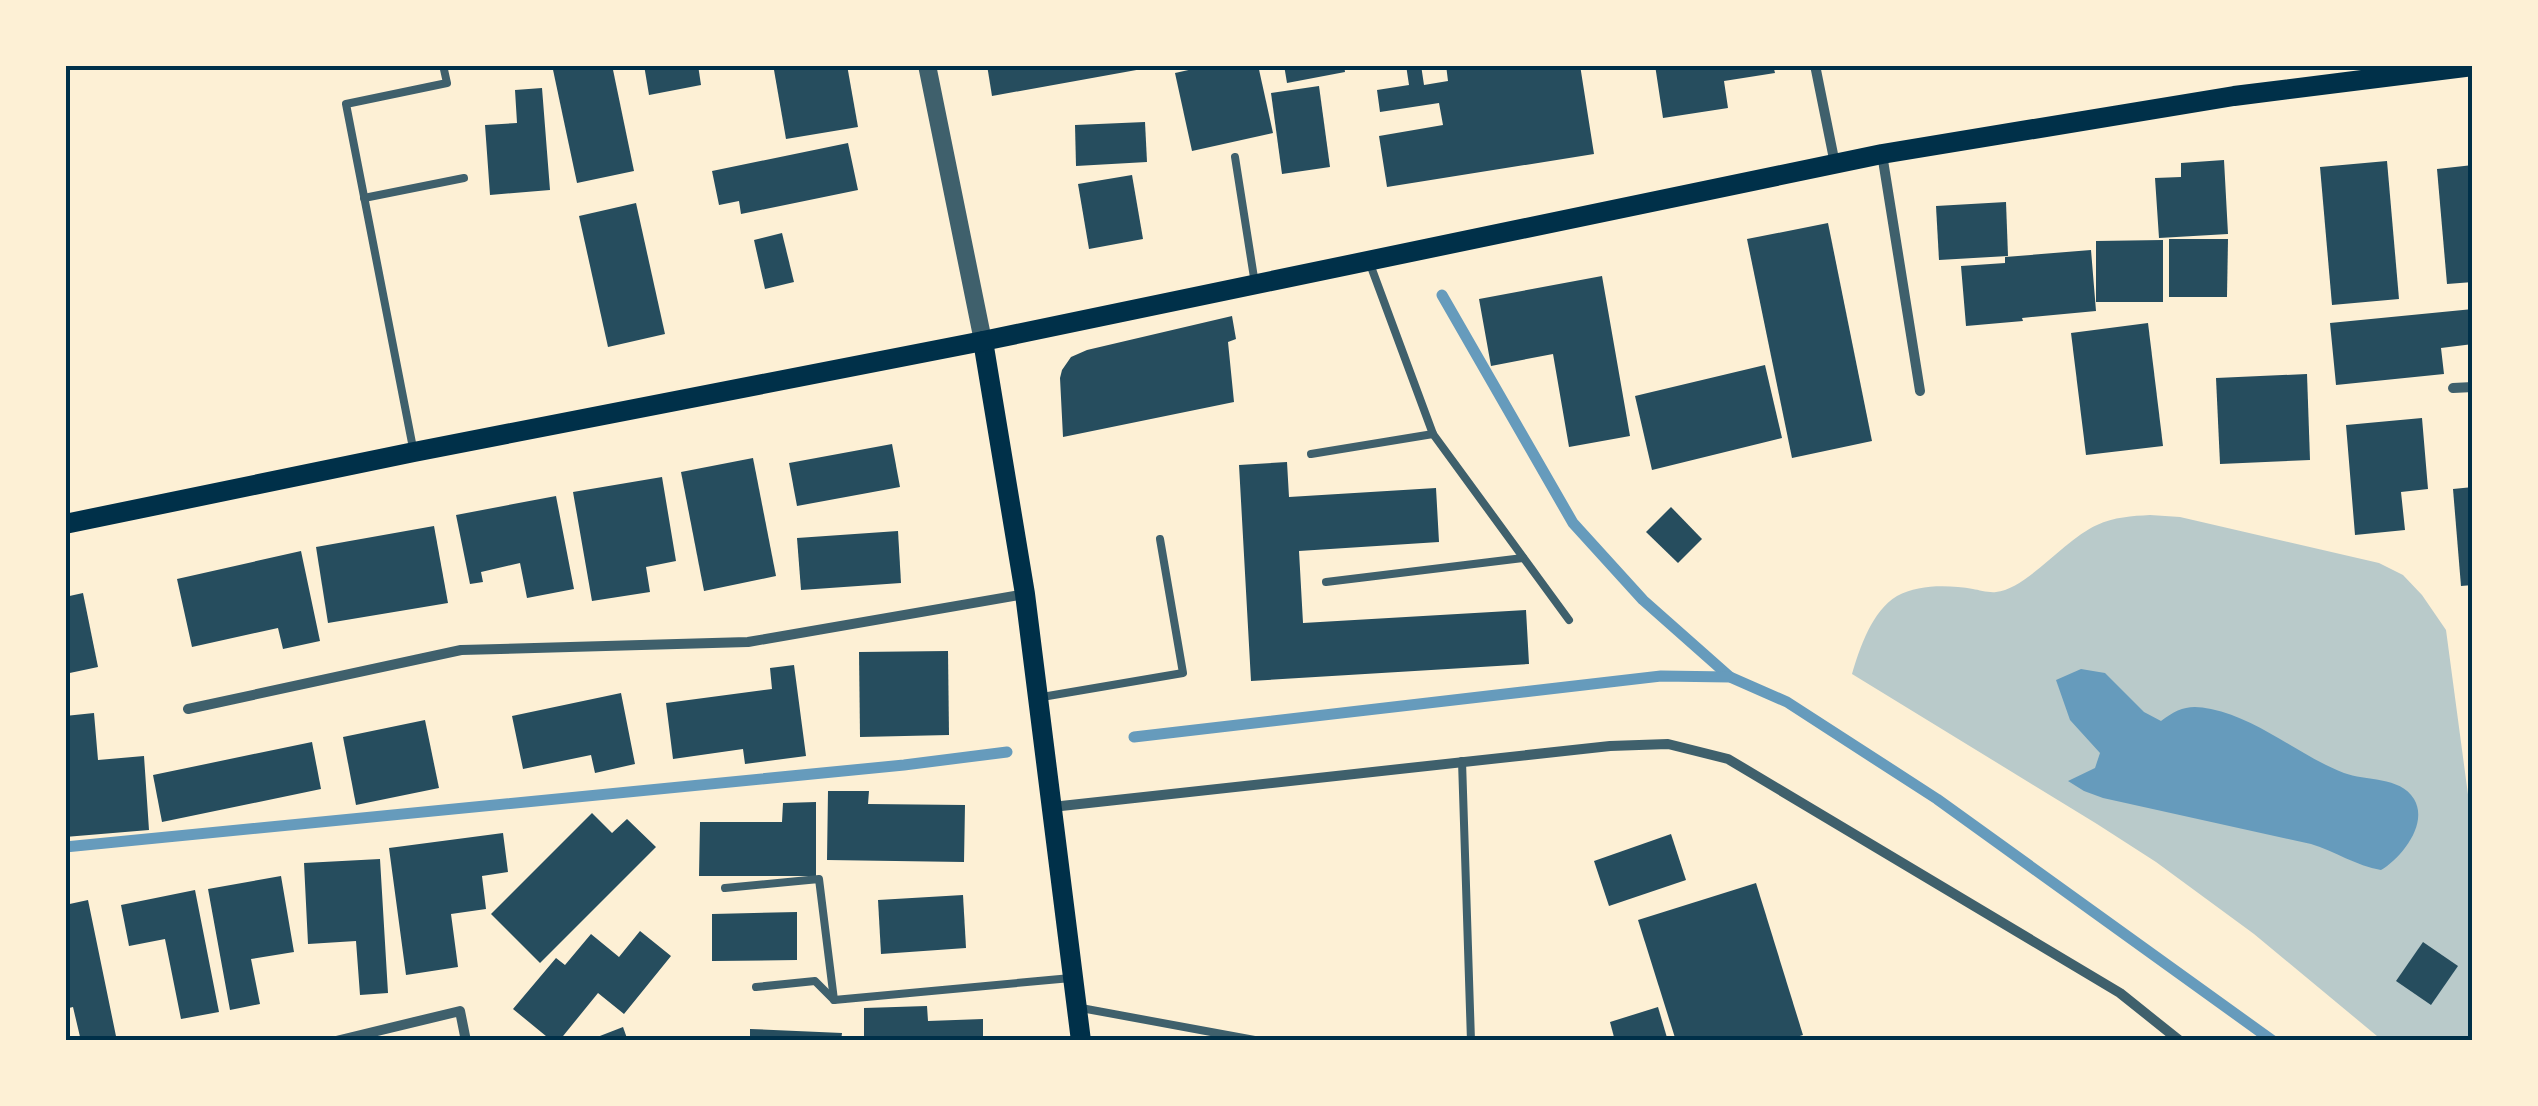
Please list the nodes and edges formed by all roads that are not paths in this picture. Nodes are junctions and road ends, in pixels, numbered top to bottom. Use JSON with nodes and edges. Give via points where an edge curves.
{"nodes":[{"id":1,"x":444,"y":65,"type":"edge"},
{"id":2,"x":927,"y":65,"type":"edge"},
{"id":3,"x":1815,"y":65,"type":"edge"},
{"id":4,"x":2473,"y":66,"type":"edge"},
{"id":5,"x":1882,"y":154,"type":"junction"},
{"id":6,"x":1235,"y":157,"type":"dead end"},
{"id":7,"x":1835,"y":164,"type":"junction"},
{"id":8,"x":464,"y":178,"type":"dead end"},
{"id":9,"x":364,"y":198,"type":"junction"},
{"id":10,"x":1368,"y":260,"type":"junction"},
{"id":11,"x":1255,"y":284,"type":"junction"},
{"id":12,"x":983,"y":341,"type":"junction"},
{"id":13,"x":2473,"y":386,"type":"edge"},
{"id":14,"x":2453,"y":388,"type":"dead end"},
{"id":15,"x":1920,"y":391,"type":"dead end"},
{"id":16,"x":1433,"y":434,"type":"junction"},
{"id":17,"x":414,"y":452,"type":"junction"},
{"id":18,"x":1311,"y":454,"type":"dead end"},
{"id":19,"x":65,"y":524,"type":"edge"},
{"id":20,"x":1160,"y":540,"type":"dead end"},
{"id":21,"x":1524,"y":558,"type":"junction"},
{"id":22,"x":1326,"y":582,"type":"dead end"},
{"id":23,"x":1024,"y":594,"type":"junction"},
{"id":24,"x":1569,"y":620,"type":"dead end"},
{"id":25,"x":1038,"y":698,"type":"junction"},
{"id":26,"x":188,"y":710,"type":"dead end"},
{"id":27,"x":1462,"y":760,"type":"junction"},
{"id":28,"x":1052,"y":807,"type":"junction"},
{"id":29,"x":724,"y":888,"type":"dead end"},
{"id":30,"x":1071,"y":978,"type":"junction"},
{"id":31,"x":756,"y":987,"type":"dead end"},
{"id":32,"x":834,"y":1000,"type":"junction"},
{"id":33,"x":1076,"y":1007,"type":"junction"},
{"id":34,"x":336,"y":1041,"type":"edge"},
{"id":35,"x":466,"y":1041,"type":"edge"},
{"id":36,"x":1080,"y":1041,"type":"edge"},
{"id":37,"x":1260,"y":1041,"type":"edge"},
{"id":38,"x":1471,"y":1041,"type":"edge"},
{"id":39,"x":2180,"y":1041,"type":"edge"}],
"edges":[{"from":1,"to":9,"type":"lane","via":[[447,83],[346,104]]},
{"from":2,"to":12,"type":"street"},
{"from":3,"to":7,"type":"street"},
{"from":4,"to":5,"type":"main road","via":[[2234,96]]},
{"from":5,"to":7,"type":"main road"},
{"from":5,"to":15,"type":"street"},
{"from":6,"to":11,"type":"lane"},
{"from":7,"to":10,"type":"main road"},
{"from":8,"to":9,"type":"lane"},
{"from":9,"to":17,"type":"lane"},
{"from":10,"to":11,"type":"main road"},
{"from":10,"to":16,"type":"lane"},
{"from":11,"to":12,"type":"main road"},
{"from":12,"to":17,"type":"main road"},
{"from":12,"to":23,"type":"main road"},
{"from":13,"to":14,"type":"street"},
{"from":16,"to":18,"type":"lane"},
{"from":16,"to":21,"type":"lane"},
{"from":17,"to":19,"type":"main road"},
{"from":20,"to":25,"type":"lane","via":[[1183,672]]},
{"from":21,"to":22,"type":"lane"},
{"from":21,"to":24,"type":"lane"},
{"from":23,"to":25,"type":"main road"},
{"from":23,"to":26,"type":"street","via":[[748,642],[461,650]]},
{"from":25,"to":28,"type":"main road"},
{"from":27,"to":28,"type":"street"},
{"from":27,"to":38,"type":"lane"},
{"from":27,"to":39,"type":"street","via":[[1668,744],[1728,760],[2120,993]]},
{"from":28,"to":30,"type":"main road"},
{"from":29,"to":32,"type":"lane","via":[[820,879]]},
{"from":30,"to":32,"type":"lane"},
{"from":30,"to":33,"type":"main road"},
{"from":31,"to":32,"type":"lane","via":[[815,981]]},
{"from":33,"to":36,"type":"main road"},
{"from":33,"to":37,"type":"lane"},
{"from":34,"to":35,"type":"street","via":[[460,1011]]}]}
